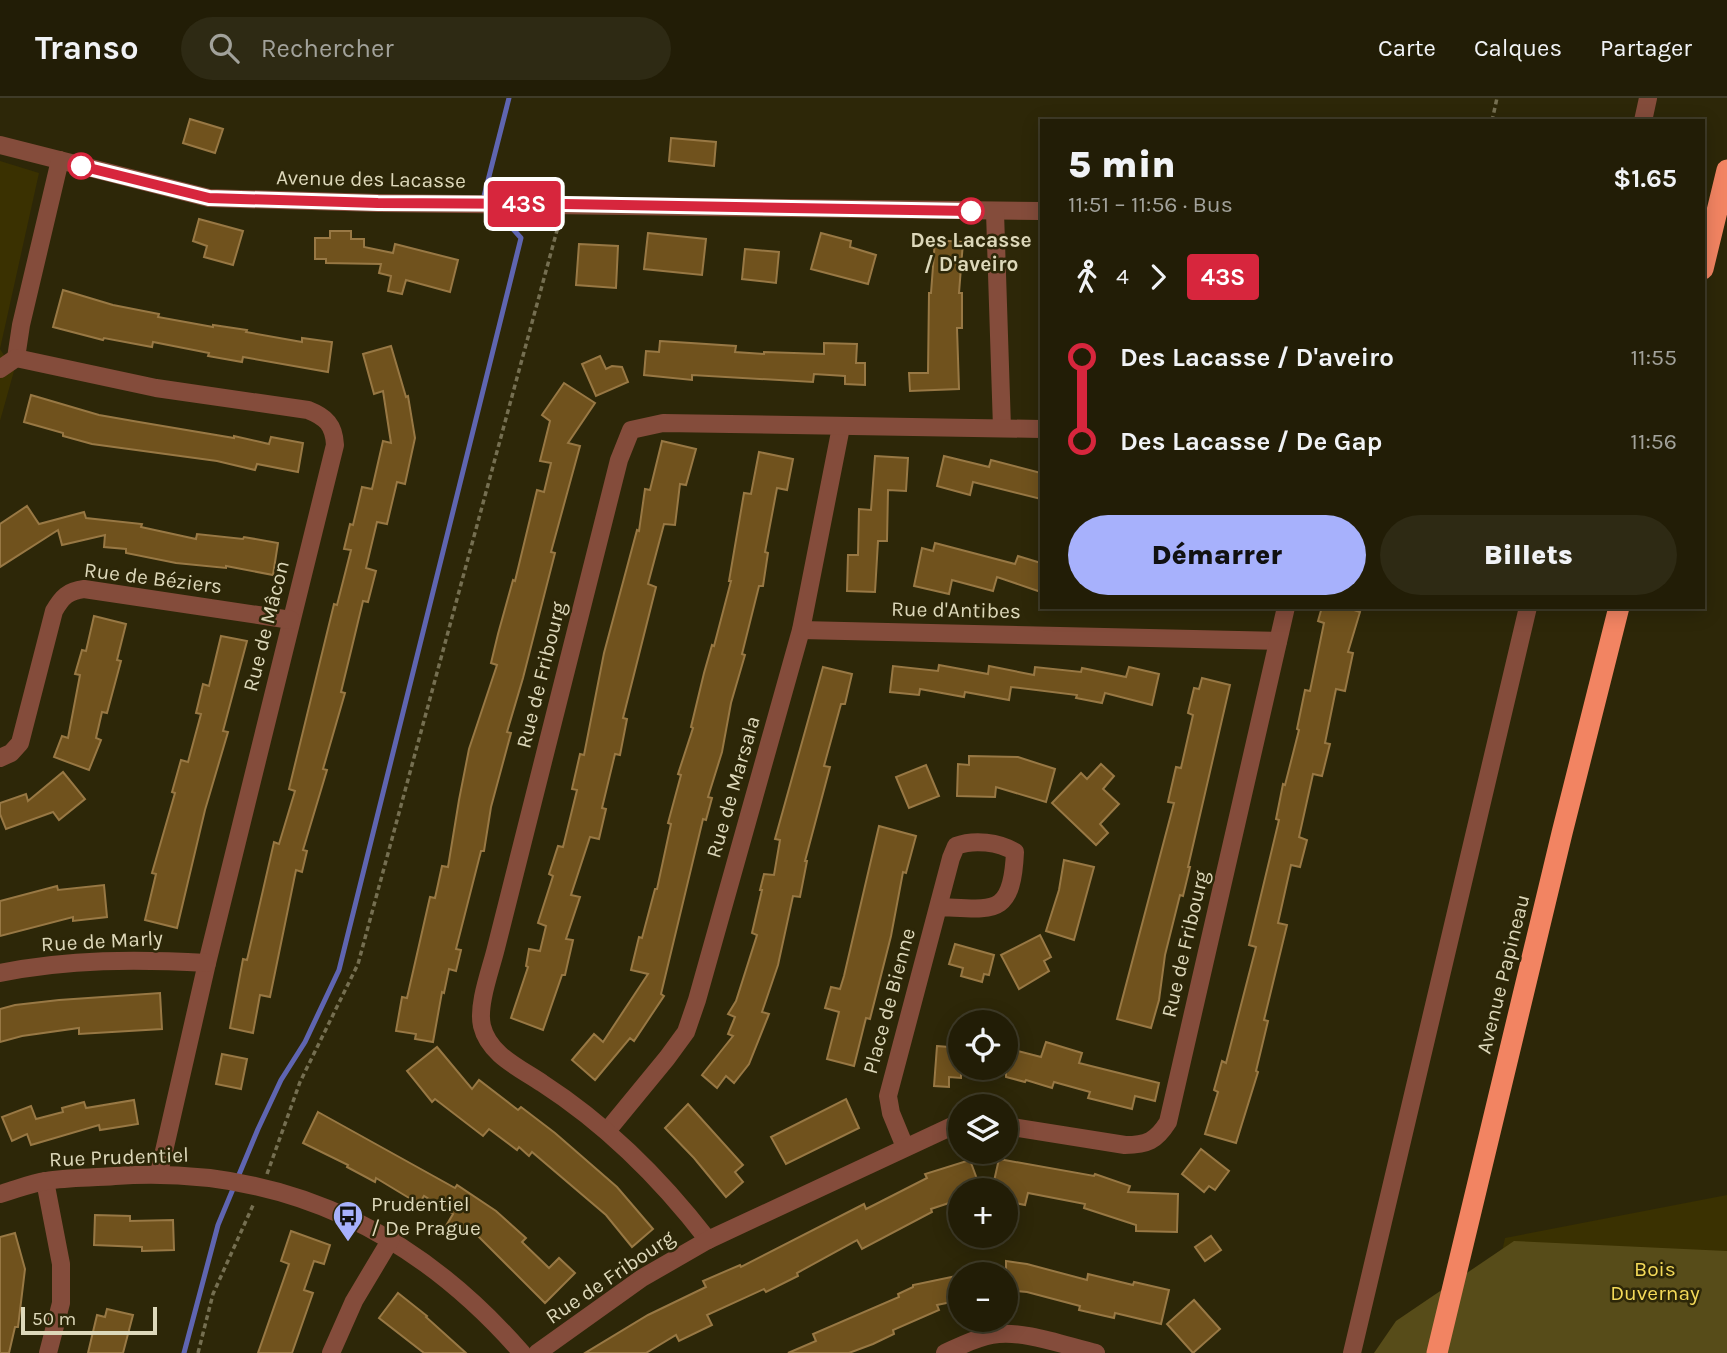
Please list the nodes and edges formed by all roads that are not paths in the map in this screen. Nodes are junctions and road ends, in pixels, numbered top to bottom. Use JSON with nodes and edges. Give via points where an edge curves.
{"nodes":[{"id":1,"x":1648,"y":98,"type":"edge"},
{"id":2,"x":1643,"y":119,"type":"edge"},
{"id":3,"x":0,"y":145,"type":"edge"},
{"id":4,"x":60,"y":160,"type":"junction"},
{"id":5,"x":1727,"y":170,"type":"edge"},
{"id":6,"x":1040,"y":211,"type":"edge"},
{"id":7,"x":995,"y":212,"type":"junction"},
{"id":8,"x":1705,"y":261,"type":"edge"},
{"id":9,"x":16,"y":358,"type":"junction"},
{"id":10,"x":0,"y":369,"type":"edge"},
{"id":11,"x":841,"y":427,"type":"junction"},
{"id":12,"x":1002,"y":428,"type":"junction"},
{"id":13,"x":1040,"y":429,"type":"edge"},
{"id":14,"x":1286,"y":609,"type":"edge"},
{"id":15,"x":1528,"y":609,"type":"edge"},
{"id":16,"x":1618,"y":609,"type":"edge"},
{"id":17,"x":291,"y":620,"type":"junction"},
{"id":18,"x":801,"y":630,"type":"junction"},
{"id":19,"x":1278,"y":641,"type":"junction"},
{"id":20,"x":0,"y":758,"type":"edge"},
{"id":21,"x":938,"y":907,"type":"junction"},
{"id":22,"x":207,"y":963,"type":"junction"},
{"id":23,"x":0,"y":973,"type":"edge"},
{"id":24,"x":948,"y":1128,"type":"edge"},
{"id":25,"x":1018,"y":1128,"type":"edge"},
{"id":26,"x":607,"y":1131,"type":"junction"},
{"id":27,"x":905,"y":1147,"type":"junction"},
{"id":28,"x":159,"y":1173,"type":"junction"},
{"id":29,"x":45,"y":1181,"type":"junction"},
{"id":30,"x":0,"y":1194,"type":"edge"},
{"id":31,"x":391,"y":1239,"type":"junction"},
{"id":32,"x":709,"y":1240,"type":"junction"},
{"id":33,"x":48,"y":1353,"type":"edge"},
{"id":34,"x":331,"y":1353,"type":"edge"},
{"id":35,"x":522,"y":1353,"type":"edge"},
{"id":36,"x":537,"y":1353,"type":"edge"},
{"id":37,"x":945,"y":1353,"type":"edge"},
{"id":38,"x":1096,"y":1353,"type":"edge"},
{"id":39,"x":1352,"y":1353,"type":"edge"},
{"id":40,"x":1437,"y":1353,"type":"edge"}],
"edges":[{"from":1,"to":2,"type":"street"},
{"from":3,"to":4,"type":"street","name":"Avenue des Lacasse"},
{"from":4,"to":7,"type":"street","name":"Avenue des Lacasse","via":[[209,198]]},
{"from":4,"to":9,"type":"street"},
{"from":5,"to":8,"type":"highway"},
{"from":6,"to":7,"type":"street","name":"Avenue des Lacasse"},
{"from":7,"to":12,"type":"street"},
{"from":9,"to":10,"type":"street"},
{"from":9,"to":17,"type":"street","name":"Rue de Mâcon","via":[[156,388],[322,415],[330,423],[335,446]]},
{"from":11,"to":12,"type":"street","name":"Rue de Fribourg"},
{"from":11,"to":18,"type":"street","name":"Rue de Marsala"},
{"from":11,"to":26,"type":"street","name":"Rue de Fribourg","via":[[663,423],[631,430],[619,460],[496,948],[482,1026],[493,1049]]},
{"from":12,"to":13,"type":"street","name":"Rue de Fribourg"},
{"from":14,"to":19,"type":"street","name":"Rue de Fribourg"},
{"from":15,"to":39,"type":"street"},
{"from":16,"to":40,"type":"highway","name":"Avenue Papineau"},
{"from":17,"to":20,"type":"street","name":"Rue de Béziers","via":[[84,589],[71,591],[54,611],[20,743]]},
{"from":17,"to":22,"type":"street","name":"Rue de Mâcon"},
{"from":18,"to":19,"type":"street","name":"Rue d'Antibes"},
{"from":18,"to":26,"type":"street","name":"Rue de Marsala","via":[[686,1032]]},
{"from":19,"to":25,"type":"street","name":"Rue de Fribourg","via":[[1168,1122],[1143,1145]]},
{"from":21,"to":21,"type":"street","name":"Place de Bienne","via":[[986,909],[1000,904],[1008,894],[1015,852],[1003,845],[965,842],[956,846]]},
{"from":21,"to":27,"type":"street","name":"Place de Bienne","via":[[888,1096]]},
{"from":22,"to":23,"type":"street","name":"Rue de Marly","via":[[128,959]]},
{"from":22,"to":28,"type":"street","name":"Rue de Mâcon"},
{"from":24,"to":27,"type":"street","name":"Rue de Fribourg"},
{"from":26,"to":32,"type":"street","name":"Rue de Fribourg"},
{"from":27,"to":32,"type":"street","name":"Rue de Fribourg"},
{"from":28,"to":29,"type":"street","name":"Rue Prudentiel"},
{"from":28,"to":31,"type":"street","name":"Rue Prudentiel","via":[[262,1187],[348,1217]]},
{"from":29,"to":30,"type":"street","name":"Rue Prudentiel"},
{"from":29,"to":33,"type":"street","via":[[61,1264],[61,1303]]},
{"from":31,"to":34,"type":"street","via":[[354,1301]]},
{"from":31,"to":35,"type":"street","name":"Rue Prudentiel","via":[[432,1266]]},
{"from":32,"to":36,"type":"street","name":"Rue de Fribourg","via":[[642,1278]]},
{"from":37,"to":38,"type":"street","via":[[994,1334],[1028,1336]]}]}
